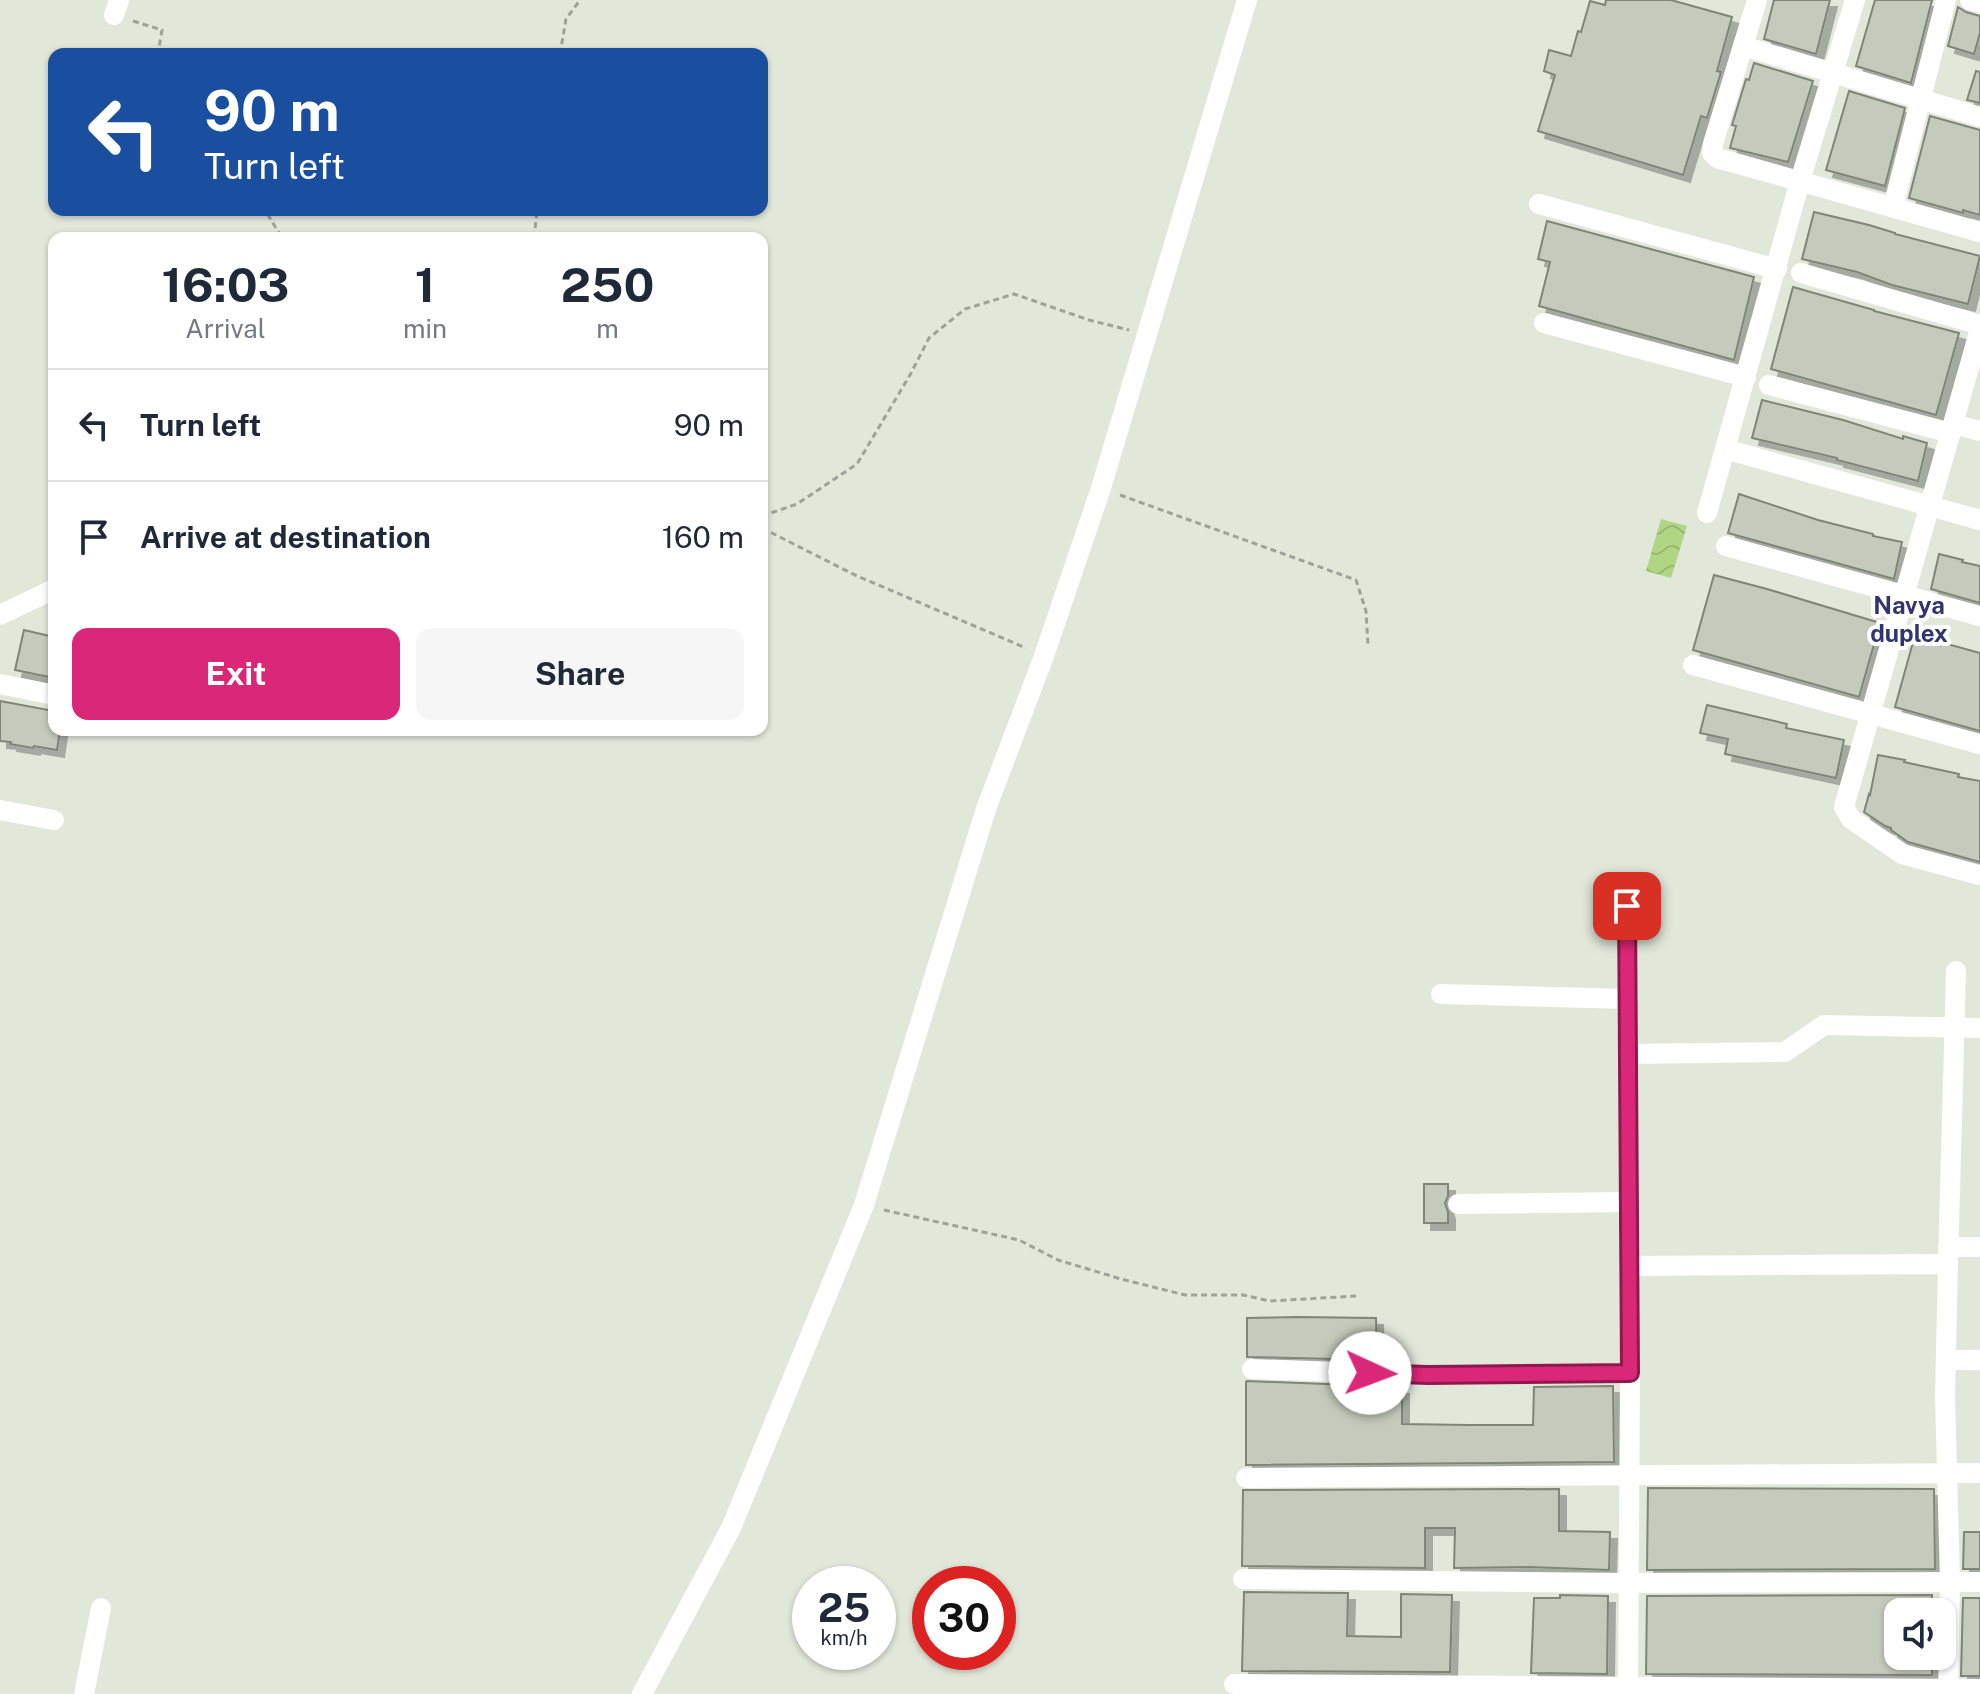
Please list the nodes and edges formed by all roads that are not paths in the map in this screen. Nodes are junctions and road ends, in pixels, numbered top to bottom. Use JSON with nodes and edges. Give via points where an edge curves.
{"nodes":[{"id":1,"x":1247,"y":0,"type":"edge"},
{"id":2,"x":1757,"y":0,"type":"edge"},
{"id":3,"x":1855,"y":0,"type":"edge"},
{"id":4,"x":1946,"y":0,"type":"edge"},
{"id":5,"x":1970,"y":0,"type":"edge"},
{"id":6,"x":1980,"y":3,"type":"edge"},
{"id":7,"x":1743,"y":46,"type":"junction"},
{"id":8,"x":1832,"y":73,"type":"junction"},
{"id":9,"x":1920,"y":98,"type":"junction"},
{"id":10,"x":1980,"y":117,"type":"edge"},
{"id":11,"x":1800,"y":181,"type":"junction"},
{"id":12,"x":1539,"y":204,"type":"dead end"},
{"id":13,"x":1893,"y":207,"type":"junction"},
{"id":14,"x":1980,"y":232,"type":"edge"},
{"id":15,"x":1777,"y":269,"type":"junction"},
{"id":16,"x":1801,"y":273,"type":"dead end"},
{"id":17,"x":1544,"y":323,"type":"dead end"},
{"id":18,"x":1980,"y":327,"type":"edge"},
{"id":19,"x":1746,"y":377,"type":"junction"},
{"id":20,"x":1769,"y":385,"type":"dead end"},
{"id":21,"x":1953,"y":429,"type":"junction"},
{"id":22,"x":1980,"y":431,"type":"edge"},
{"id":23,"x":1725,"y":449,"type":"junction"},
{"id":24,"x":1931,"y":505,"type":"junction"},
{"id":25,"x":1707,"y":513,"type":"dead end"},
{"id":26,"x":1980,"y":520,"type":"edge"},
{"id":27,"x":1726,"y":546,"type":"dead end"},
{"id":28,"x":48,"y":592,"type":"edge"},
{"id":29,"x":1904,"y":594,"type":"junction"},
{"id":30,"x":0,"y":615,"type":"edge"},
{"id":31,"x":1980,"y":616,"type":"edge"},
{"id":32,"x":1693,"y":665,"type":"dead end"},
{"id":33,"x":0,"y":684,"type":"edge"},
{"id":34,"x":48,"y":694,"type":"edge"},
{"id":35,"x":1871,"y":712,"type":"junction"},
{"id":36,"x":1980,"y":744,"type":"edge"},
{"id":37,"x":0,"y":810,"type":"edge"},
{"id":38,"x":54,"y":820,"type":"dead end"},
{"id":39,"x":1980,"y":875,"type":"edge"},
{"id":40,"x":1627,"y":906,"type":"dead end"},
{"id":41,"x":1956,"y":971,"type":"dead end"},
{"id":42,"x":1441,"y":994,"type":"dead end"},
{"id":43,"x":1628,"y":999,"type":"junction"},
{"id":44,"x":1954,"y":1027,"type":"junction"},
{"id":45,"x":1980,"y":1028,"type":"edge"},
{"id":46,"x":1628,"y":1054,"type":"junction"},
{"id":47,"x":1629,"y":1202,"type":"junction"},
{"id":48,"x":1458,"y":1204,"type":"dead end"},
{"id":49,"x":1980,"y":1247,"type":"edge"},
{"id":50,"x":1948,"y":1255,"type":"junction"},
{"id":51,"x":1630,"y":1266,"type":"junction"},
{"id":52,"x":1946,"y":1360,"type":"junction"},
{"id":53,"x":1980,"y":1360,"type":"edge"},
{"id":54,"x":1252,"y":1369,"type":"dead end"},
{"id":55,"x":1630,"y":1373,"type":"junction"},
{"id":56,"x":1980,"y":1473,"type":"edge"},
{"id":57,"x":1946,"y":1474,"type":"junction"},
{"id":58,"x":1631,"y":1476,"type":"junction"},
{"id":59,"x":1246,"y":1478,"type":"dead end"},
{"id":60,"x":1243,"y":1579,"type":"dead end"},
{"id":61,"x":1950,"y":1581,"type":"junction"},
{"id":62,"x":1980,"y":1582,"type":"edge"},
{"id":63,"x":1630,"y":1583,"type":"junction"},
{"id":64,"x":101,"y":1608,"type":"dead end"},
{"id":65,"x":1234,"y":1684,"type":"dead end"},
{"id":66,"x":1980,"y":1689,"type":"edge"},
{"id":67,"x":1628,"y":1690,"type":"edge"},
{"id":68,"x":1948,"y":1692,"type":"edge"},
{"id":69,"x":84,"y":1694,"type":"edge"},
{"id":70,"x":642,"y":1694,"type":"edge"}],
"edges":[{"from":1,"to":70,"type":"street","via":[[1101,488],[986,809],[864,1205],[731,1528]]},
{"from":2,"to":7,"type":"street"},
{"from":3,"to":8,"type":"street"},
{"from":4,"to":9,"type":"street"},
{"from":5,"to":6,"type":"street"},
{"from":7,"to":8,"type":"street"},
{"from":7,"to":11,"type":"street","via":[[1712,153]]},
{"from":8,"to":9,"type":"street"},
{"from":8,"to":11,"type":"street"},
{"from":9,"to":10,"type":"street"},
{"from":9,"to":13,"type":"street"},
{"from":11,"to":13,"type":"street"},
{"from":11,"to":15,"type":"street"},
{"from":12,"to":15,"type":"street"},
{"from":13,"to":14,"type":"street"},
{"from":15,"to":19,"type":"street"},
{"from":16,"to":18,"type":"street"},
{"from":17,"to":19,"type":"street"},
{"from":18,"to":21,"type":"street"},
{"from":19,"to":23,"type":"street"},
{"from":20,"to":21,"type":"street"},
{"from":21,"to":22,"type":"street"},
{"from":21,"to":24,"type":"street"},
{"from":23,"to":24,"type":"street"},
{"from":23,"to":25,"type":"street"},
{"from":24,"to":26,"type":"street"},
{"from":24,"to":29,"type":"street"},
{"from":27,"to":29,"type":"street"},
{"from":28,"to":30,"type":"street"},
{"from":29,"to":31,"type":"street"},
{"from":29,"to":35,"type":"street"},
{"from":32,"to":35,"type":"street"},
{"from":33,"to":34,"type":"street"},
{"from":35,"to":36,"type":"street"},
{"from":35,"to":39,"type":"street","via":[[1844,807],[1851,819],[1902,854]]},
{"from":37,"to":38,"type":"street"},
{"from":40,"to":43,"type":"street"},
{"from":41,"to":44,"type":"street"},
{"from":42,"to":43,"type":"street"},
{"from":43,"to":46,"type":"street"},
{"from":44,"to":45,"type":"street"},
{"from":44,"to":46,"type":"street","via":[[1824,1025],[1785,1052]]},
{"from":44,"to":50,"type":"street"},
{"from":46,"to":47,"type":"street"},
{"from":47,"to":48,"type":"street"},
{"from":47,"to":51,"type":"street"},
{"from":49,"to":50,"type":"street"},
{"from":50,"to":51,"type":"street"},
{"from":50,"to":52,"type":"street"},
{"from":51,"to":55,"type":"street"},
{"from":52,"to":53,"type":"street"},
{"from":52,"to":57,"type":"street"},
{"from":54,"to":55,"type":"street","via":[[1428,1375]]},
{"from":55,"to":58,"type":"street"},
{"from":56,"to":57,"type":"street"},
{"from":57,"to":58,"type":"street"},
{"from":57,"to":61,"type":"street"},
{"from":58,"to":59,"type":"street"},
{"from":58,"to":63,"type":"street"},
{"from":60,"to":63,"type":"street"},
{"from":61,"to":62,"type":"street"},
{"from":61,"to":63,"type":"street"},
{"from":61,"to":68,"type":"street"},
{"from":63,"to":67,"type":"street"},
{"from":64,"to":69,"type":"street"},
{"from":65,"to":67,"type":"street"},
{"from":66,"to":68,"type":"street"},
{"from":67,"to":68,"type":"street"}]}
